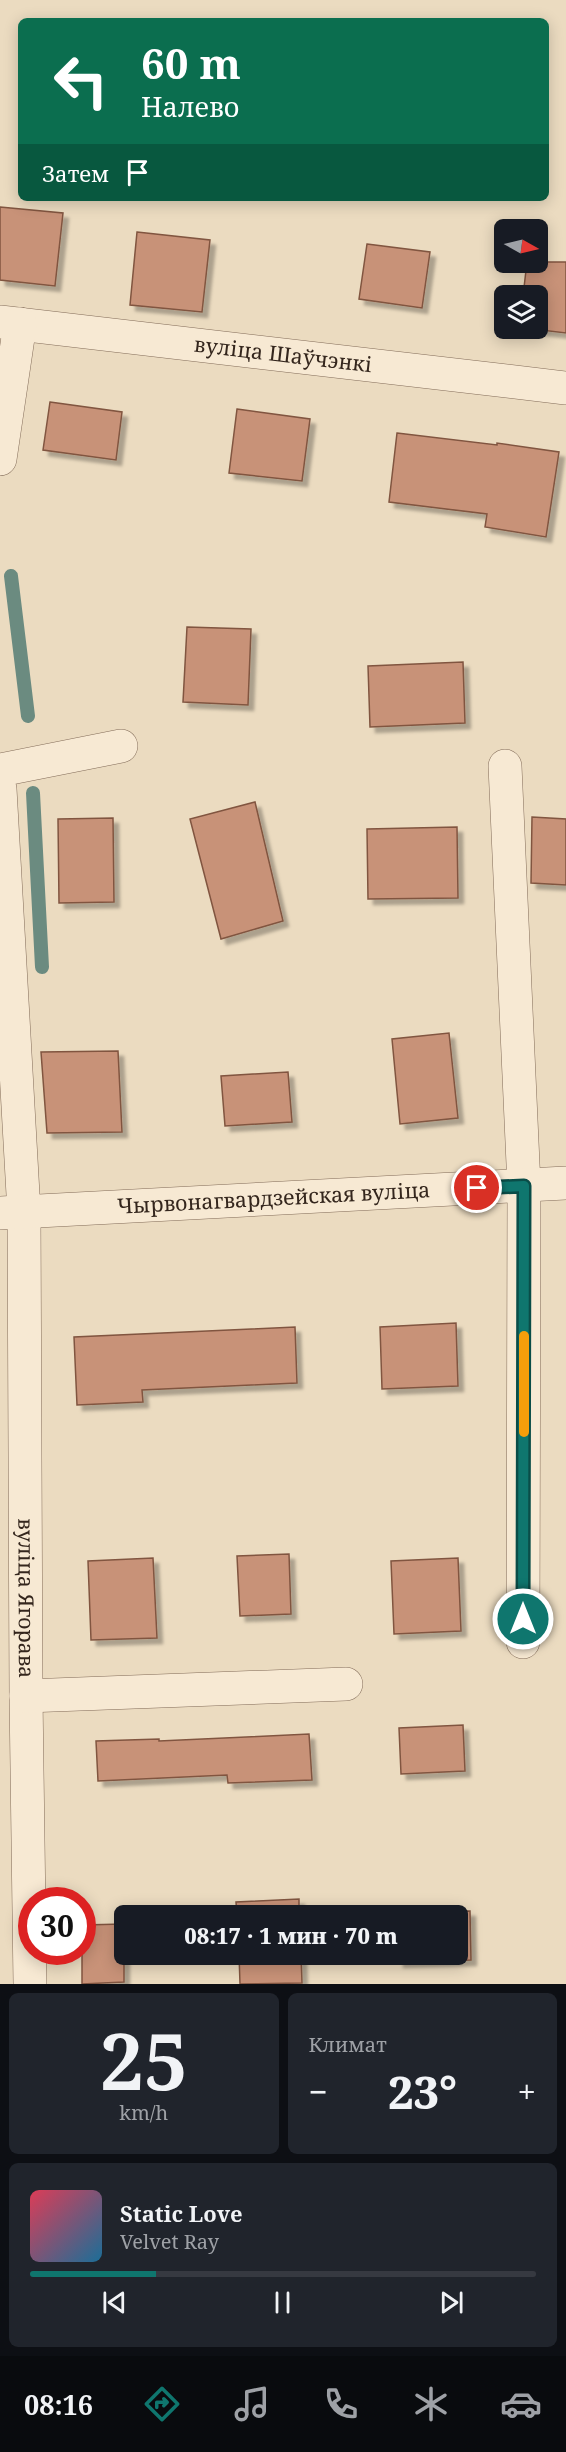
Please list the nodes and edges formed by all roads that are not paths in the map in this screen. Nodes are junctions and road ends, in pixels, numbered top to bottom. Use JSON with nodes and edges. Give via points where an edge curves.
{"nodes":[{"id":1,"x":10,"y":323,"type":"edge"},
{"id":2,"x":566,"y":388,"type":"edge"},
{"id":3,"x":0,"y":459,"type":"edge"},
{"id":4,"x":121,"y":746,"type":"dead end"},
{"id":5,"x":505,"y":766,"type":"dead end"},
{"id":6,"x":0,"y":770,"type":"edge"},
{"id":7,"x":0,"y":789,"type":"edge"},
{"id":8,"x":566,"y":1183,"type":"edge"},
{"id":9,"x":524,"y":1186,"type":"junction"},
{"id":10,"x":12,"y":1213,"type":"edge"},
{"id":11,"x":523,"y":1642,"type":"dead end"},
{"id":12,"x":346,"y":1684,"type":"dead end"},
{"id":13,"x":26,"y":1696,"type":"junction"},
{"id":14,"x":30,"y":1984,"type":"edge"}],
"edges":[{"from":1,"to":2,"type":"street","name":"вуліца Шаўчэнкі"},
{"from":1,"to":3,"type":"street"},
{"from":4,"to":6,"type":"street"},
{"from":5,"to":9,"type":"street"},
{"from":7,"to":10,"type":"street"},
{"from":8,"to":9,"type":"street","name":"Чырвонагвардзейская вуліца"},
{"from":9,"to":10,"type":"street","name":"Чырвонагвардзейская вуліца"},
{"from":9,"to":11,"type":"street"},
{"from":10,"to":13,"type":"street","name":"вуліца Ягорава"},
{"from":12,"to":13,"type":"street"},
{"from":13,"to":14,"type":"street","name":"вуліца Ягорава"}]}
